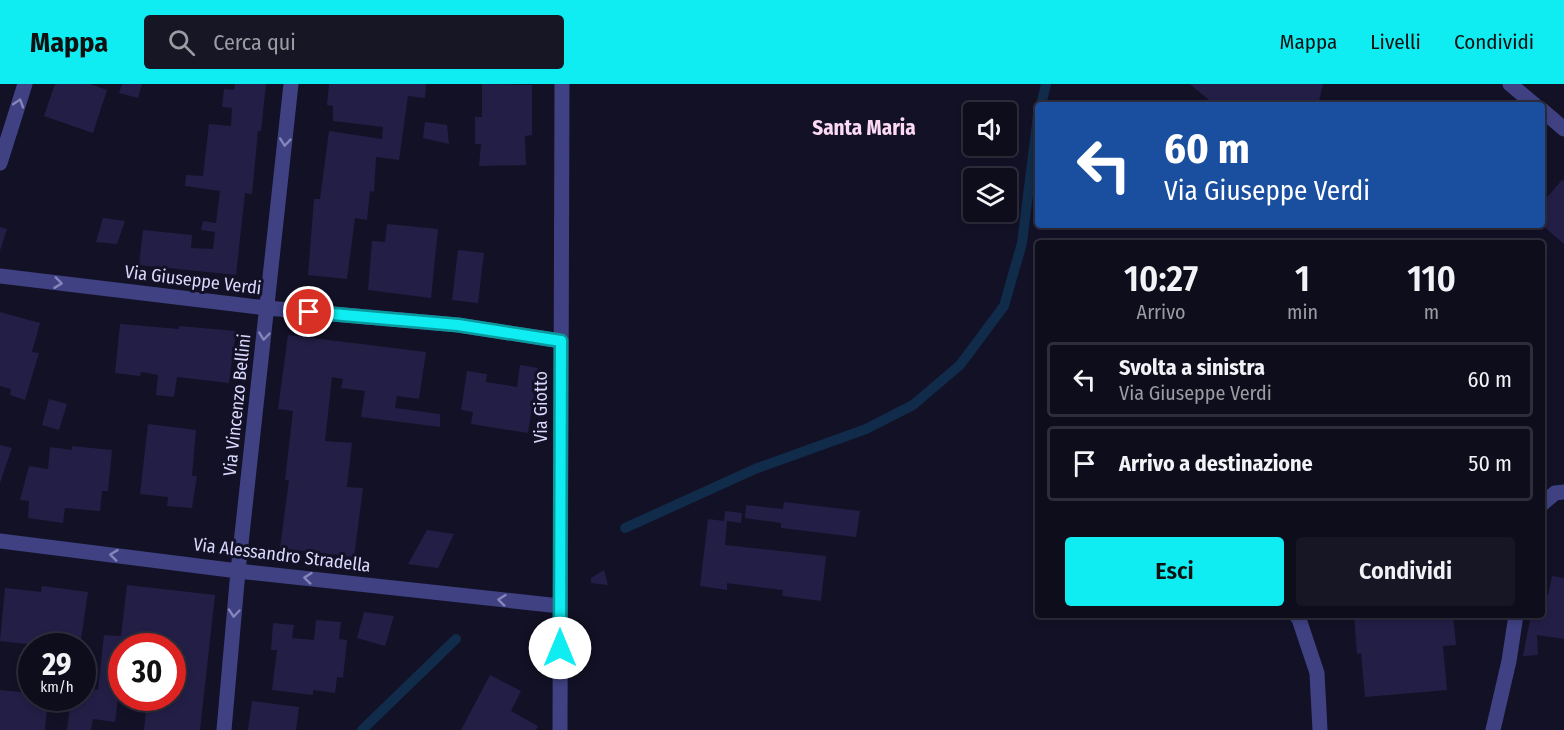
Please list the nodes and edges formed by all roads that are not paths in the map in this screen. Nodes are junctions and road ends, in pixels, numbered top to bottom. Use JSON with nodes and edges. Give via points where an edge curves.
{"nodes":[{"id":1,"x":25,"y":84,"type":"edge"},
{"id":2,"x":291,"y":84,"type":"edge"},
{"id":3,"x":562,"y":84,"type":"edge"},
{"id":4,"x":1510,"y":84,"type":"edge"},
{"id":5,"x":1531,"y":102,"type":"edge"},
{"id":6,"x":1545,"y":113,"type":"edge"},
{"id":7,"x":1564,"y":129,"type":"edge"},
{"id":8,"x":0,"y":163,"type":"edge"},
{"id":9,"x":0,"y":276,"type":"edge"},
{"id":10,"x":267,"y":308,"type":"junction"},
{"id":11,"x":561,"y":341,"type":"junction"},
{"id":12,"x":1564,"y":492,"type":"edge"},
{"id":13,"x":1545,"y":501,"type":"edge"},
{"id":14,"x":0,"y":541,"type":"edge"},
{"id":15,"x":237,"y":571,"type":"junction"},
{"id":16,"x":560,"y":606,"type":"junction"},
{"id":17,"x":1298,"y":618,"type":"edge"},
{"id":18,"x":1516,"y":618,"type":"edge"},
{"id":19,"x":224,"y":730,"type":"edge"},
{"id":20,"x":560,"y":730,"type":"edge"},
{"id":21,"x":1320,"y":730,"type":"edge"},
{"id":22,"x":1493,"y":730,"type":"edge"}],
"edges":[{"from":8,"to":1,"type":"street","one_way":true},
{"from":2,"to":10,"type":"street","name":"Via Vincenzo Bellini","one_way":true},
{"from":3,"to":11,"type":"street","name":"Via Giotto"},
{"from":4,"to":5,"type":"street"},
{"from":6,"to":7,"type":"street"},
{"from":9,"to":10,"type":"street","name":"Via Giuseppe Verdi","one_way":true},
{"from":10,"to":11,"type":"street","name":"Via Giuseppe Verdi","via":[[458,325]]},
{"from":10,"to":15,"type":"street","name":"Via Vincenzo Bellini","one_way":true},
{"from":11,"to":16,"type":"street","name":"Via Giotto"},
{"from":12,"to":13,"type":"street","via":[[1555,493]]},
{"from":15,"to":14,"type":"street","name":"Via Alessandro Stradella","one_way":true},
{"from":16,"to":15,"type":"street","name":"Via Alessandro Stradella","one_way":true},
{"from":15,"to":19,"type":"street","name":"Via Vincenzo Bellini","one_way":true},
{"from":16,"to":20,"type":"street","name":"Via Giotto"},
{"from":17,"to":21,"type":"street","via":[[1317,673]]},
{"from":18,"to":22,"type":"street"}]}
